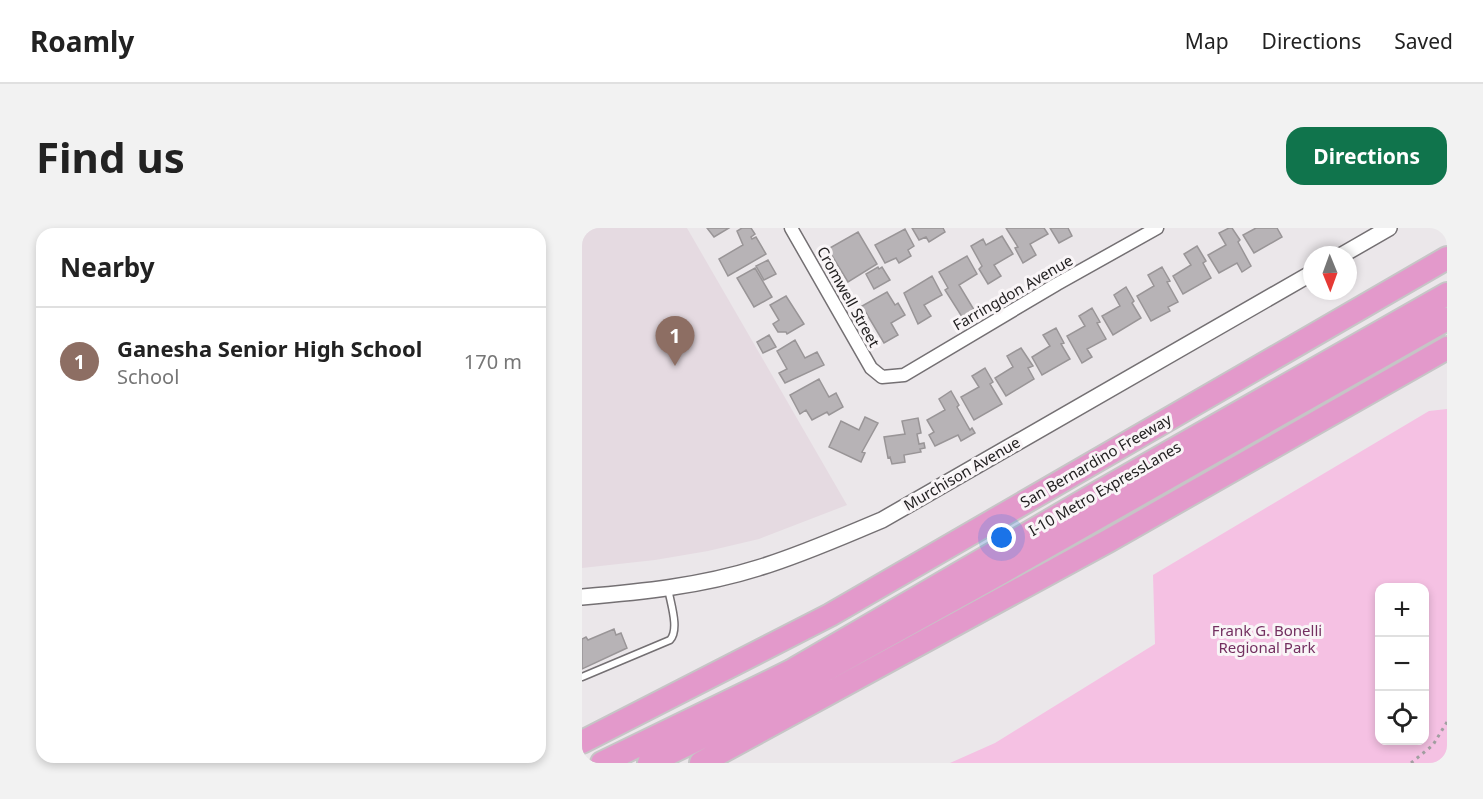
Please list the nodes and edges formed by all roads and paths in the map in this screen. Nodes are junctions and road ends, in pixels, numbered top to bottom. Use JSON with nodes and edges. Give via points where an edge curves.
{"nodes":[{"id":1,"x":1157,"y":228,"type":"edge"},
{"id":2,"x":1389,"y":228,"type":"edge"},
{"id":3,"x":797,"y":230,"type":"edge"},
{"id":4,"x":1357,"y":246,"type":"edge"},
{"id":5,"x":1447,"y":258,"type":"edge"},
{"id":6,"x":1303,"y":278,"type":"edge"},
{"id":7,"x":1447,"y":294,"type":"edge"},
{"id":8,"x":1447,"y":319,"type":"edge"},
{"id":9,"x":1447,"y":348,"type":"edge"},
{"id":10,"x":882,"y":376,"type":"joint"},
{"id":11,"x":668,"y":587,"type":"junction"},
{"id":12,"x":582,"y":597,"type":"edge"},
{"id":13,"x":582,"y":677,"type":"edge"},
{"id":14,"x":1447,"y":722,"type":"edge"},
{"id":15,"x":582,"y":742,"type":"edge"},
{"id":16,"x":602,"y":763,"type":"edge"},
{"id":17,"x":649,"y":763,"type":"edge"},
{"id":18,"x":701,"y":763,"type":"edge"},
{"id":19,"x":1411,"y":763,"type":"edge"}],
"edges":[{"from":1,"to":10,"type":"street","name":"Farringdon Avenue","via":[[904,375]]},
{"from":2,"to":4,"type":"street"},
{"from":3,"to":10,"type":"street","name":"Cromwell Street","via":[[871,368]]},
{"from":5,"to":15,"type":"highway","name":"San Bernardino Freeway","via":[[830,615]]},
{"from":6,"to":11,"type":"street","name":"Murchison Avenue","via":[[882,520],[756,569]]},
{"from":7,"to":16,"type":"highway","name":"I-10 Metro ExpressLanes","via":[[791,671]]},
{"from":8,"to":17,"type":"highway","name":"I-10 Metro ExpressLanes","via":[[990,579],[721,728]]},
{"from":9,"to":18,"type":"highway","via":[[1108,541]]},
{"from":11,"to":12,"type":"street","name":"Murchison Avenue"},
{"from":11,"to":13,"type":"lane","via":[[673,636]]},
{"from":14,"to":19,"type":"path","via":[[1433,745]]}]}
